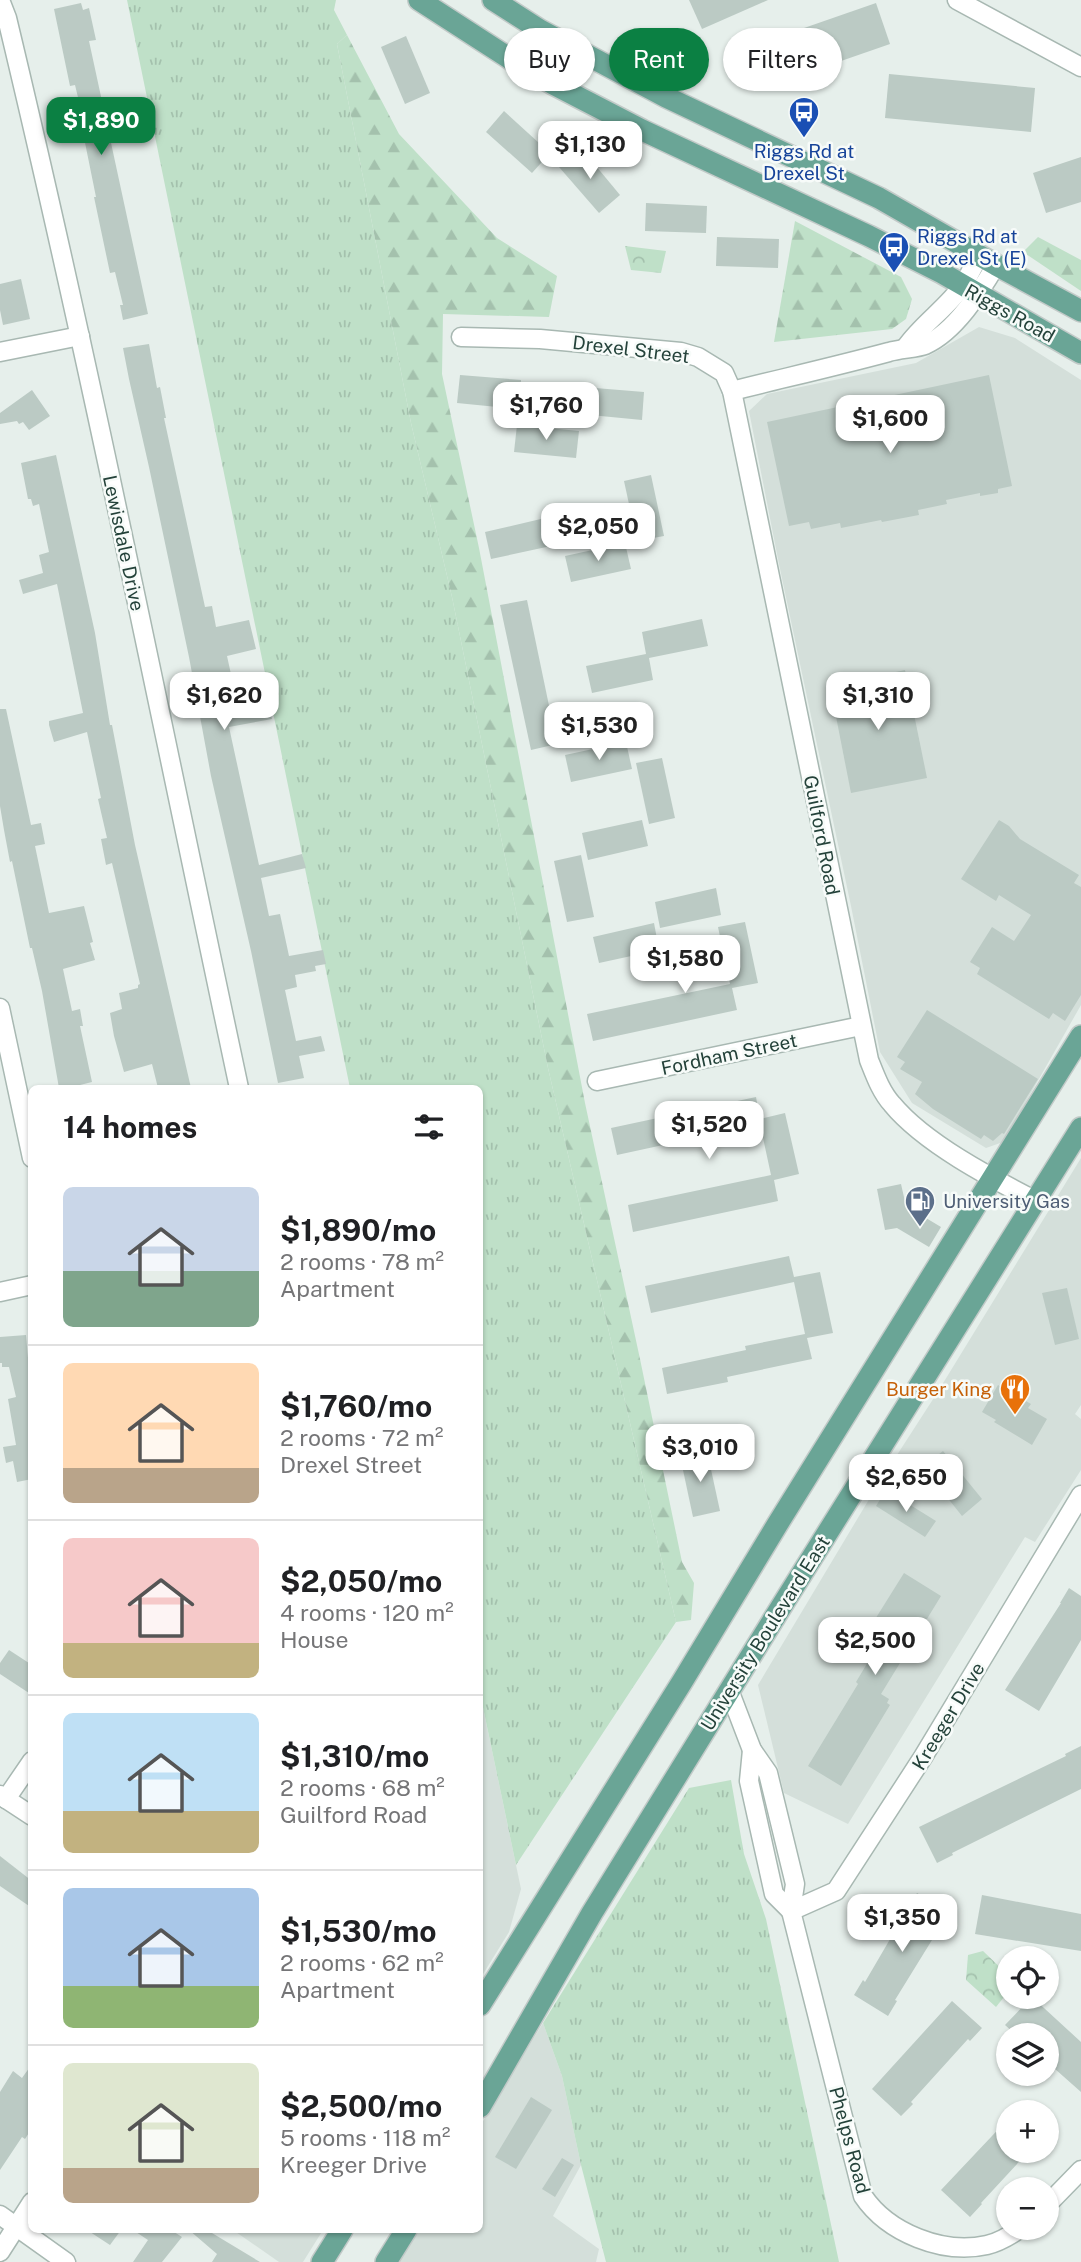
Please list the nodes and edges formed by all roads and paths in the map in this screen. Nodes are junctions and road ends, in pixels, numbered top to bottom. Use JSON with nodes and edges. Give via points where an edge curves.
{"nodes":[{"id":1,"x":0,"y":0,"type":"edge"},
{"id":2,"x":419,"y":0,"type":"edge"},
{"id":3,"x":492,"y":0,"type":"edge"},
{"id":4,"x":957,"y":0,"type":"edge"},
{"id":5,"x":1081,"y":67,"type":"edge"},
{"id":6,"x":988,"y":260,"type":"junction"},
{"id":7,"x":970,"y":291,"type":"junction"},
{"id":8,"x":1081,"y":311,"type":"edge"},
{"id":9,"x":80,"y":336,"type":"junction"},
{"id":10,"x":461,"y":337,"type":"dead end"},
{"id":11,"x":0,"y":352,"type":"edge"},
{"id":12,"x":1081,"y":353,"type":"edge"},
{"id":13,"x":732,"y":391,"type":"junction"},
{"id":14,"x":0,"y":1008,"type":"edge"},
{"id":15,"x":861,"y":1026,"type":"junction"},
{"id":16,"x":1081,"y":1036,"type":"edge"},
{"id":17,"x":597,"y":1082,"type":"dead end"},
{"id":18,"x":238,"y":1085,"type":"edge"},
{"id":19,"x":1081,"y":1128,"type":"edge"},
{"id":20,"x":28,"y":1139,"type":"edge"},
{"id":21,"x":992,"y":1178,"type":"junction"},
{"id":22,"x":1036,"y":1201,"type":"junction"},
{"id":23,"x":28,"y":1286,"type":"edge"},
{"id":24,"x":0,"y":1292,"type":"edge"},
{"id":25,"x":1081,"y":1496,"type":"edge"},
{"id":26,"x":729,"y":1690,"type":"junction"},
{"id":27,"x":28,"y":1766,"type":"edge"},
{"id":28,"x":3,"y":1797,"type":"edge"},
{"id":29,"x":28,"y":1813,"type":"edge"},
{"id":30,"x":791,"y":1911,"type":"junction"},
{"id":31,"x":483,"y":2000,"type":"edge"},
{"id":32,"x":483,"y":2102,"type":"edge"},
{"id":33,"x":1081,"y":2170,"type":"edge"},
{"id":34,"x":1059,"y":2193,"type":"edge"},
{"id":35,"x":28,"y":2208,"type":"edge"},
{"id":36,"x":0,"y":2216,"type":"edge"},
{"id":37,"x":16,"y":2226,"type":"junction"},
{"id":38,"x":340,"y":2233,"type":"edge"},
{"id":39,"x":404,"y":2233,"type":"edge"},
{"id":40,"x":1002,"y":2240,"type":"edge"},
{"id":41,"x":0,"y":2252,"type":"edge"},
{"id":42,"x":66,"y":2262,"type":"edge"},
{"id":43,"x":322,"y":2262,"type":"edge"},
{"id":44,"x":386,"y":2262,"type":"edge"}],
"edges":[{"from":1,"to":9,"type":"street","name":"Lewisdale Drive"},
{"from":2,"to":7,"type":"main road","name":"Riggs Road","via":[[553,84],[869,236]]},
{"from":3,"to":6,"type":"main road","name":"Riggs Road","via":[[666,97],[879,198]]},
{"from":4,"to":5,"type":"street"},
{"from":6,"to":7,"type":"street"},
{"from":6,"to":8,"type":"main road","name":"Riggs Road"},
{"from":7,"to":12,"type":"main road","name":"Riggs Road"},
{"from":7,"to":13,"type":"street","via":[[939,312],[906,347]]},
{"from":9,"to":11,"type":"street"},
{"from":9,"to":18,"type":"street","name":"Lewisdale Drive"},
{"from":10,"to":13,"type":"street","name":"Drexel Street","via":[[681,352],[724,373]]},
{"from":13,"to":15,"type":"street","name":"Guilford Road"},
{"from":14,"to":20,"type":"street"},
{"from":15,"to":17,"type":"street","name":"Fordham Street"},
{"from":15,"to":21,"type":"street","name":"Guilford Road","via":[[869,1060],[891,1104],[926,1134]]},
{"from":16,"to":21,"type":"main road"},
{"from":19,"to":22,"type":"main road","name":"University Boulevard East"},
{"from":21,"to":22,"type":"street","name":"Guilford Road"},
{"from":21,"to":31,"type":"main road"},
{"from":22,"to":26,"type":"main road","name":"University Boulevard East"},
{"from":23,"to":24,"type":"street"},
{"from":25,"to":30,"type":"street","name":"Kreeger Drive","via":[[836,1891]]},
{"from":26,"to":30,"type":"street","name":"Phelps Road","via":[[752,1750],[768,1773],[795,1884]]},
{"from":26,"to":32,"type":"main road","name":"University Boulevard East"},
{"from":27,"to":28,"type":"street"},
{"from":28,"to":29,"type":"street"},
{"from":30,"to":40,"type":"street","name":"Phelps Road","via":[[863,2196],[884,2220],[926,2240],[954,2246]]},
{"from":33,"to":34,"type":"street"},
{"from":35,"to":37,"type":"street"},
{"from":36,"to":37,"type":"street"},
{"from":37,"to":41,"type":"street"},
{"from":37,"to":42,"type":"street"},
{"from":38,"to":43,"type":"main road"},
{"from":39,"to":44,"type":"main road"}]}
